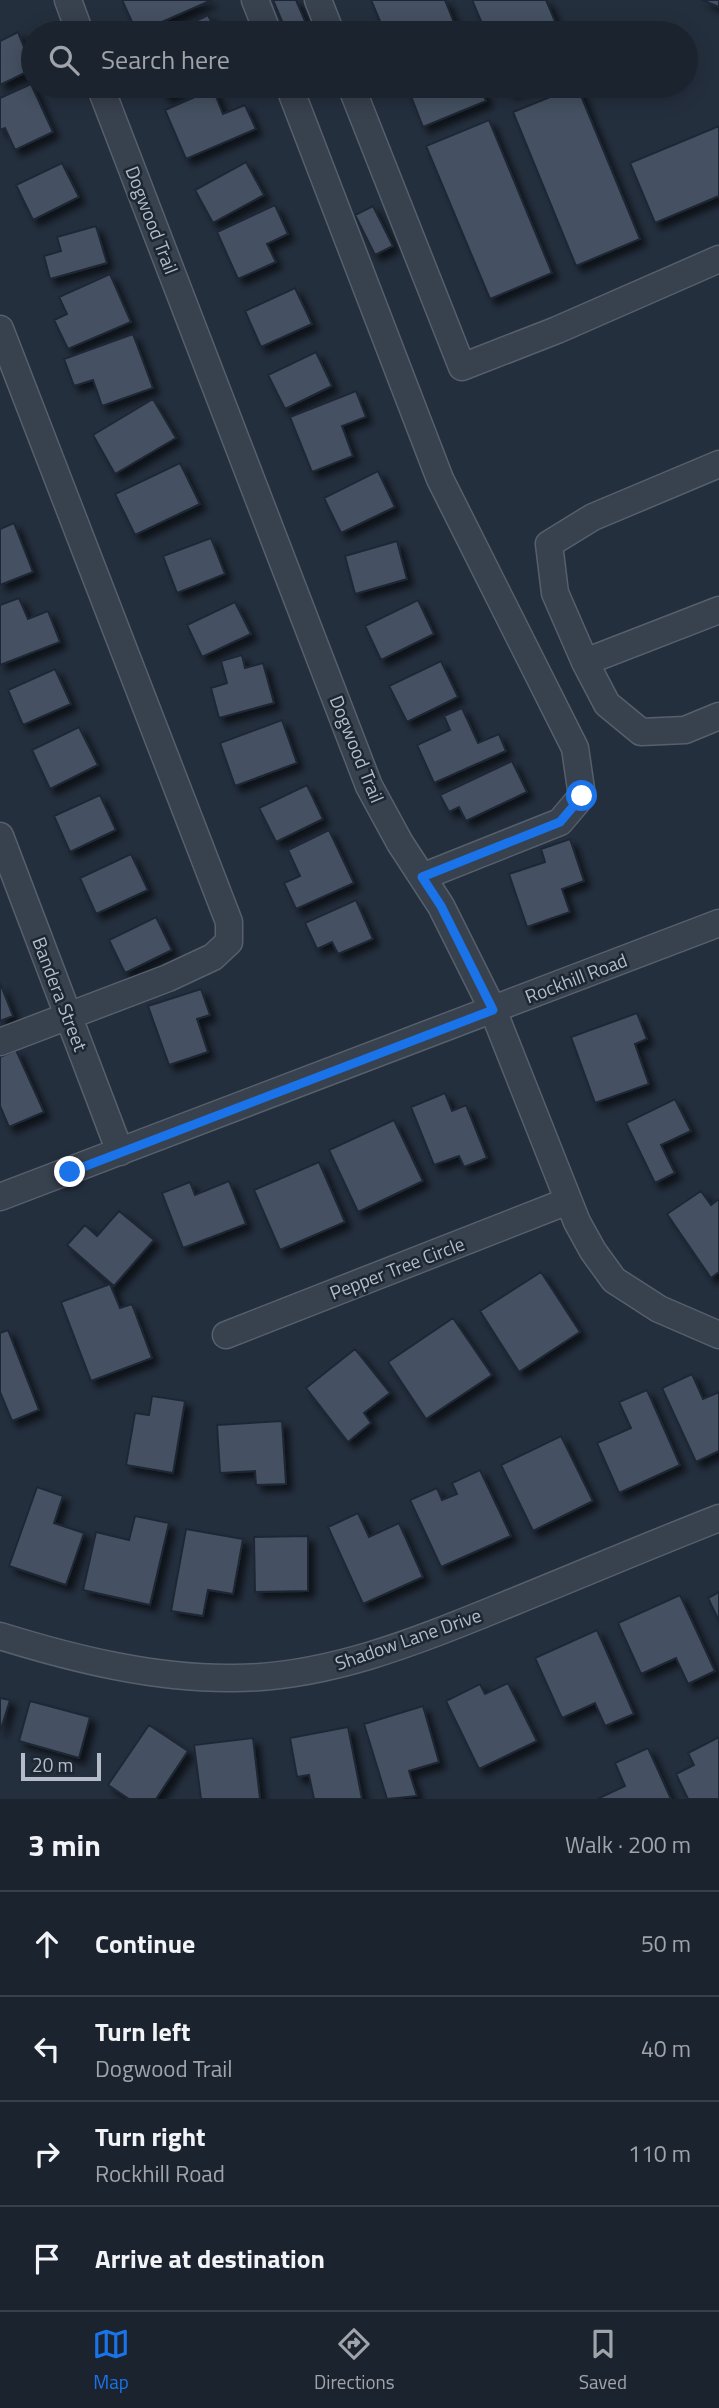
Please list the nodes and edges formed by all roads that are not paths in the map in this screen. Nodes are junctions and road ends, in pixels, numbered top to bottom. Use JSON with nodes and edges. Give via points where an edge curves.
{"nodes":[{"id":1,"x":68,"y":0,"type":"edge"},
{"id":2,"x":255,"y":0,"type":"edge"},
{"id":3,"x":318,"y":0,"type":"edge"},
{"id":4,"x":76,"y":21,"type":"edge"},
{"id":5,"x":263,"y":21,"type":"edge"},
{"id":6,"x":326,"y":21,"type":"edge"},
{"id":7,"x":105,"y":98,"type":"edge"},
{"id":8,"x":294,"y":98,"type":"edge"},
{"id":9,"x":356,"y":98,"type":"edge"},
{"id":10,"x":719,"y":259,"type":"edge"},
{"id":11,"x":0,"y":329,"type":"edge"},
{"id":12,"x":719,"y":464,"type":"edge"},
{"id":13,"x":719,"y":610,"type":"edge"},
{"id":14,"x":585,"y":662,"type":"junction"},
{"id":15,"x":719,"y":716,"type":"edge"},
{"id":16,"x":0,"y":836,"type":"edge"},
{"id":17,"x":422,"y":877,"type":"junction"},
{"id":18,"x":719,"y":923,"type":"edge"},
{"id":19,"x":493,"y":1010,"type":"junction"},
{"id":20,"x":68,"y":1014,"type":"junction"},
{"id":21,"x":0,"y":1042,"type":"edge"},
{"id":22,"x":120,"y":1152,"type":"junction"},
{"id":23,"x":0,"y":1198,"type":"edge"},
{"id":24,"x":568,"y":1201,"type":"junction"},
{"id":25,"x":226,"y":1335,"type":"dead end"},
{"id":26,"x":719,"y":1335,"type":"edge"},
{"id":27,"x":719,"y":1518,"type":"edge"},
{"id":28,"x":0,"y":1636,"type":"edge"}],
"edges":[{"from":1,"to":4,"type":"street"},
{"from":2,"to":5,"type":"street"},
{"from":3,"to":6,"type":"street"},
{"from":7,"to":17,"type":"street","name":"Dogwood Trail","via":[[330,677],[343,724],[369,786]]},
{"from":8,"to":17,"type":"street","via":[[440,479],[575,748],[582,796],[560,822]]},
{"from":9,"to":10,"type":"street","via":[[462,367]]},
{"from":11,"to":20,"type":"street","via":[[229,922],[229,942],[213,957]]},
{"from":12,"to":14,"type":"street","via":[[593,517],[549,544],[555,593]]},
{"from":13,"to":14,"type":"street"},
{"from":14,"to":15,"type":"street","via":[[607,704],[641,732],[685,730]]},
{"from":16,"to":20,"type":"street","name":"Bandera Street"},
{"from":17,"to":19,"type":"street","name":"Dogwood Trail"},
{"from":18,"to":19,"type":"street","name":"Rockhill Road"},
{"from":19,"to":22,"type":"street","name":"Rockhill Road"},
{"from":19,"to":24,"type":"street","name":"Dogwood Trail"},
{"from":20,"to":21,"type":"street"},
{"from":20,"to":22,"type":"street","name":"Bandera Street"},
{"from":22,"to":23,"type":"street","name":"Rockhill Road"},
{"from":24,"to":25,"type":"street","name":"Pepper Tree Circle"},
{"from":24,"to":26,"type":"street","name":"Dogwood Trail","via":[[593,1251],[614,1280],[659,1309]]},
{"from":27,"to":28,"type":"street","name":"Shadow Lane Drive","via":[[441,1630],[346,1663],[291,1673],[234,1678],[182,1675],[109,1665]]}]}
